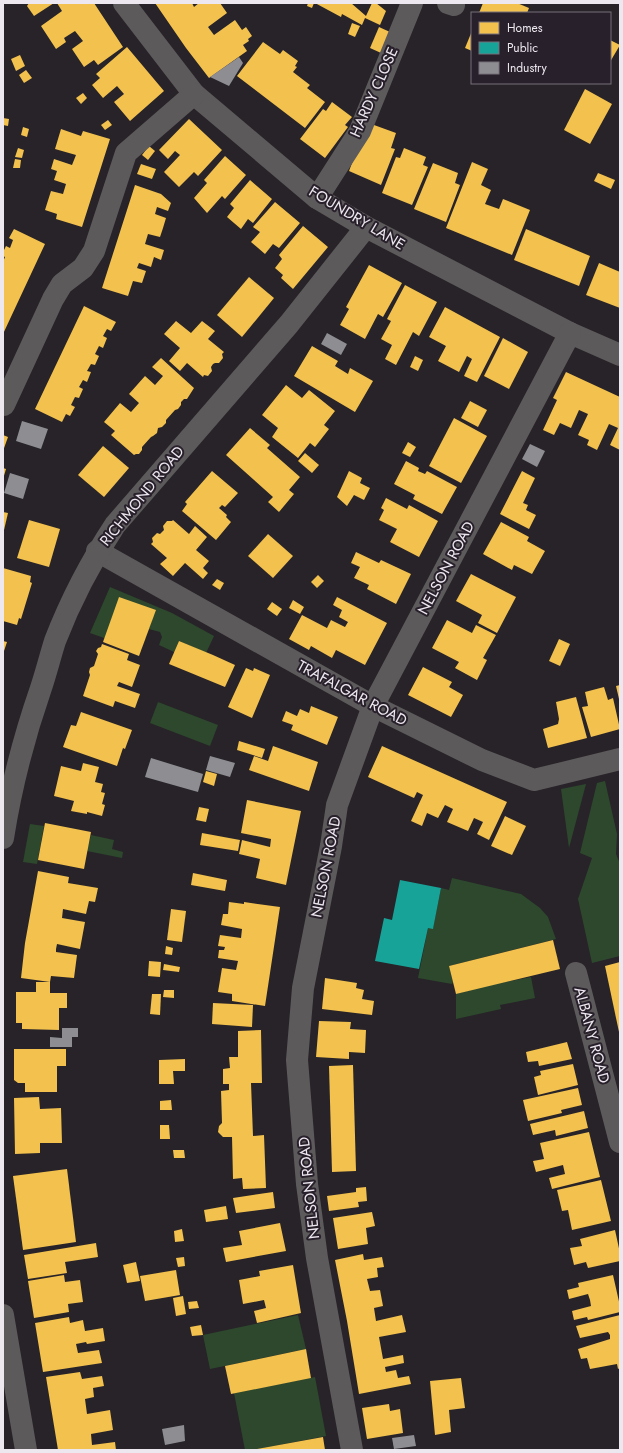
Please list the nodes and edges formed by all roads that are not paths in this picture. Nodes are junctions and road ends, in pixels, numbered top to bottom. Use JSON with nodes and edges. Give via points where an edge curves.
{"nodes":[{"id":1,"x":124,"y":3,"type":"edge"},
{"id":2,"x":412,"y":3,"type":"edge"},
{"id":3,"x":194,"y":94,"type":"junction"},
{"id":4,"x":317,"y":198,"type":"junction"},
{"id":5,"x":366,"y":227,"type":"junction"},
{"id":6,"x":570,"y":333,"type":"junction"},
{"id":7,"x":620,"y":355,"type":"edge"},
{"id":8,"x":4,"y":405,"type":"dead end"},
{"id":9,"x":97,"y":551,"type":"junction"},
{"id":10,"x":373,"y":706,"type":"junction"},
{"id":11,"x":620,"y":759,"type":"edge"},
{"id":12,"x":3,"y":838,"type":"edge"},
{"id":13,"x":576,"y":973,"type":"dead end"},
{"id":14,"x":620,"y":1142,"type":"edge"},
{"id":15,"x":3,"y":1315,"type":"edge"},
{"id":16,"x":26,"y":1450,"type":"edge"},
{"id":17,"x":352,"y":1450,"type":"edge"}],
"edges":[{"from":1,"to":3,"type":"street","name":"FOUNDRY LANE"},
{"from":2,"to":4,"type":"street","name":"HARDY CLOSE","via":[[360,131]]},
{"from":3,"to":4,"type":"street","name":"FOUNDRY LANE"},
{"from":3,"to":8,"type":"street","via":[[126,153],[94,251],[83,268],[59,289]]},
{"from":4,"to":5,"type":"street","name":"FOUNDRY LANE"},
{"from":5,"to":6,"type":"street","name":"FOUNDRY LANE"},
{"from":5,"to":9,"type":"street","name":"RICHMOND ROAD","via":[[289,324],[115,525]]},
{"from":6,"to":7,"type":"street","name":"FOUNDRY LANE"},
{"from":6,"to":10,"type":"street","name":"NELSON ROAD"},
{"from":9,"to":10,"type":"street","name":"TRAFALGAR ROAD"},
{"from":9,"to":12,"type":"street","name":"RICHMOND ROAD","via":[[55,642],[30,719],[8,806]]},
{"from":10,"to":11,"type":"street","name":"TRAFALGAR ROAD","via":[[482,760],[534,780]]},
{"from":10,"to":17,"type":"street","name":"NELSON ROAD","via":[[337,805],[303,988],[297,1060],[307,1184],[317,1258]]},
{"from":13,"to":14,"type":"street","name":"ALBANY ROAD"},
{"from":15,"to":16,"type":"street"}]}
